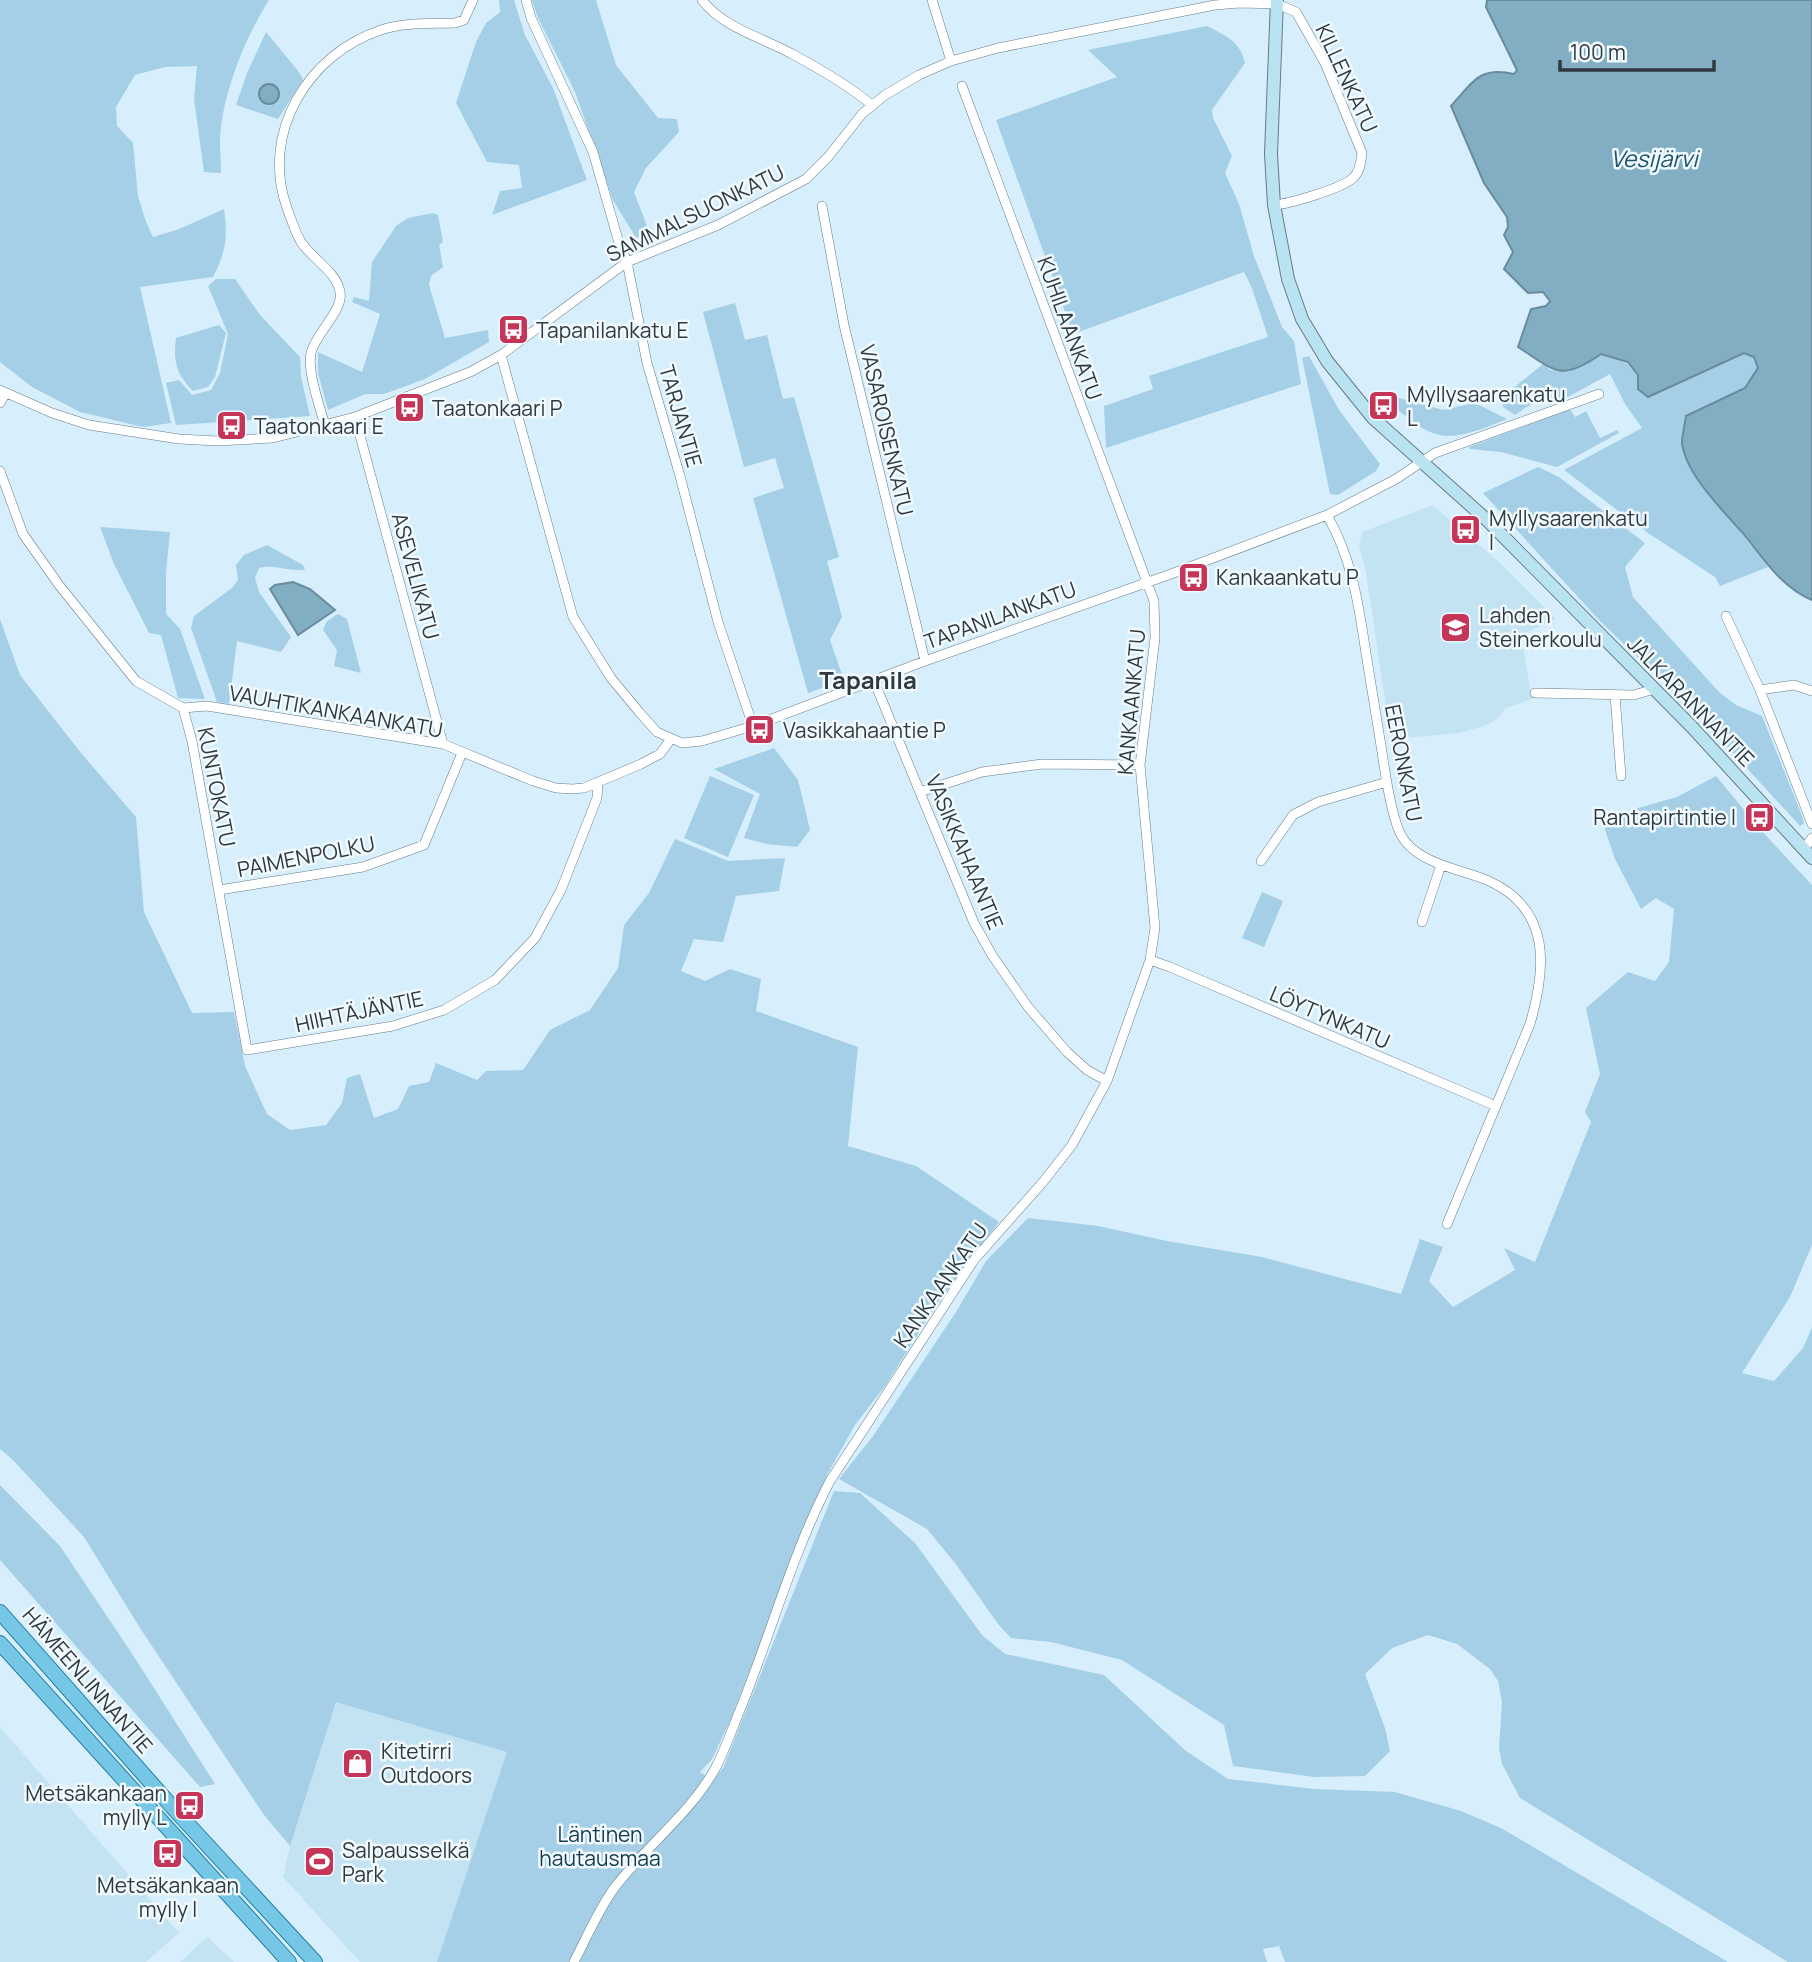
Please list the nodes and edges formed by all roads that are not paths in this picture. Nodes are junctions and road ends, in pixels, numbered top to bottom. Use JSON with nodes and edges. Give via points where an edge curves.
{"nodes":[{"id":1,"x":473,"y":0,"type":"edge"},
{"id":2,"x":526,"y":0,"type":"edge"},
{"id":3,"x":702,"y":0,"type":"edge"},
{"id":4,"x":932,"y":0,"type":"edge"},
{"id":5,"x":1277,"y":2,"type":"edge"},
{"id":6,"x":951,"y":61,"type":"junction"},
{"id":7,"x":962,"y":86,"type":"dead end"},
{"id":8,"x":872,"y":105,"type":"junction"},
{"id":9,"x":1274,"y":205,"type":"junction"},
{"id":10,"x":822,"y":206,"type":"dead end"},
{"id":11,"x":626,"y":262,"type":"junction"},
{"id":12,"x":501,"y":355,"type":"junction"},
{"id":13,"x":3,"y":392,"type":"edge"},
{"id":14,"x":1599,"y":394,"type":"dead end"},
{"id":15,"x":0,"y":403,"type":"edge"},
{"id":16,"x":355,"y":417,"type":"junction"},
{"id":17,"x":325,"y":426,"type":"junction"},
{"id":18,"x":1420,"y":461,"type":"junction"},
{"id":19,"x":0,"y":471,"type":"edge"},
{"id":20,"x":1327,"y":515,"type":"junction"},
{"id":21,"x":1147,"y":582,"type":"junction"},
{"id":22,"x":1726,"y":616,"type":"dead end"},
{"id":23,"x":925,"y":661,"type":"junction"},
{"id":24,"x":874,"y":681,"type":"junction"},
{"id":25,"x":1654,"y":689,"type":"junction"},
{"id":26,"x":1760,"y":690,"type":"junction"},
{"id":27,"x":1812,"y":691,"type":"edge"},
{"id":28,"x":1535,"y":693,"type":"dead end"},
{"id":29,"x":1615,"y":695,"type":"junction"},
{"id":30,"x":183,"y":708,"type":"junction"},
{"id":31,"x":753,"y":726,"type":"junction"},
{"id":32,"x":671,"y":739,"type":"junction"},
{"id":33,"x":443,"y":744,"type":"junction"},
{"id":34,"x":462,"y":753,"type":"junction"},
{"id":35,"x":1140,"y":765,"type":"junction"},
{"id":36,"x":1621,"y":776,"type":"dead end"},
{"id":37,"x":598,"y":782,"type":"junction"},
{"id":38,"x":1387,"y":782,"type":"junction"},
{"id":39,"x":920,"y":793,"type":"junction"},
{"id":40,"x":1812,"y":824,"type":"edge"},
{"id":41,"x":1809,"y":848,"type":"edge"},
{"id":42,"x":1261,"y":861,"type":"dead end"},
{"id":43,"x":1441,"y":865,"type":"junction"},
{"id":44,"x":219,"y":890,"type":"junction"},
{"id":45,"x":1422,"y":922,"type":"dead end"},
{"id":46,"x":1150,"y":960,"type":"junction"},
{"id":47,"x":247,"y":1050,"type":"joint"},
{"id":48,"x":1107,"y":1081,"type":"junction"},
{"id":49,"x":1496,"y":1107,"type":"junction"},
{"id":50,"x":1447,"y":1224,"type":"dead end"},
{"id":51,"x":0,"y":1612,"type":"edge"},
{"id":52,"x":0,"y":1643,"type":"edge"},
{"id":53,"x":289,"y":1962,"type":"edge"},
{"id":54,"x":316,"y":1962,"type":"edge"},
{"id":55,"x":574,"y":1962,"type":"edge"}],
"edges":[{"from":1,"to":17,"type":"street","via":[[464,20],[390,27],[340,50],[313,73],[294,102],[279,165],[286,205],[302,243],[337,282],[341,298],[310,355]]},
{"from":2,"to":11,"type":"street","name":"TARJANTIE","via":[[593,152]]},
{"from":3,"to":8,"type":"street","via":[[723,20],[794,55]]},
{"from":4,"to":6,"type":"street"},
{"from":5,"to":6,"type":"street","name":"SAMMALSUONKATU","via":[[1215,5]]},
{"from":5,"to":9,"type":"main road","name":"JALKARANNANTIE","via":[[1271,154]]},
{"from":5,"to":9,"type":"street","name":"KILLENKATU","via":[[1296,12],[1325,63],[1362,153],[1352,179]]},
{"from":6,"to":8,"type":"street","name":"SAMMALSUONKATU","via":[[902,84]]},
{"from":7,"to":21,"type":"street","name":"KUHILAANKATU"},
{"from":8,"to":11,"type":"street","name":"SAMMALSUONKATU","via":[[806,179],[718,225]]},
{"from":9,"to":18,"type":"main road","name":"JALKARANNANTIE","via":[[1288,279],[1302,319],[1348,389]]},
{"from":10,"to":23,"type":"street","name":"VASAROISENKATU","via":[[844,325]]},
{"from":11,"to":12,"type":"street","name":"SAMMALSUONKATU"},
{"from":11,"to":31,"type":"street","name":"TARJANTIE","via":[[647,363],[718,622]]},
{"from":12,"to":16,"type":"street","name":"SAMMALSUONKATU","via":[[461,376]]},
{"from":12,"to":32,"type":"street","via":[[573,617],[611,678],[657,732]]},
{"from":13,"to":15,"type":"street"},
{"from":13,"to":17,"type":"street","name":"SAMMALSUONKATU","via":[[89,425],[179,439],[273,438]]},
{"from":14,"to":18,"type":"street","name":"TAPANILANKATU"},
{"from":16,"to":17,"type":"street","name":"SAMMALSUONKATU"},
{"from":16,"to":33,"type":"street","name":"ASEVELIKATU"},
{"from":18,"to":20,"type":"street","name":"TAPANILANKATU","via":[[1396,479]]},
{"from":18,"to":25,"type":"main road","name":"JALKARANNANTIE","via":[[1488,521]]},
{"from":19,"to":30,"type":"street","name":"KUNTOKATU","via":[[23,534],[59,585],[136,681]]},
{"from":20,"to":21,"type":"street","name":"TAPANILANKATU"},
{"from":20,"to":38,"type":"street","name":"EERONKATU","via":[[1357,592]]},
{"from":21,"to":23,"type":"street","name":"TAPANILANKATU"},
{"from":21,"to":35,"type":"street","name":"KANKAANKATU","via":[[1154,601],[1155,638]]},
{"from":22,"to":26,"type":"street"},
{"from":23,"to":24,"type":"street","name":"TAPANILANKATU"},
{"from":24,"to":31,"type":"street","name":"TAPANILANKATU"},
{"from":24,"to":39,"type":"street","name":"VASIKKAHAANTIE"},
{"from":25,"to":29,"type":"street"},
{"from":25,"to":41,"type":"main road","name":"JALKARANNANTIE"},
{"from":26,"to":27,"type":"street","via":[[1794,685]]},
{"from":26,"to":40,"type":"street"},
{"from":28,"to":29,"type":"street"},
{"from":29,"to":36,"type":"street"},
{"from":30,"to":33,"type":"street","name":"VAUHTIKANKAANKATU","via":[[206,706]]},
{"from":30,"to":44,"type":"street","name":"KUNTOKATU"},
{"from":31,"to":32,"type":"street","name":"TAPANILANKATU","via":[[702,741]]},
{"from":32,"to":37,"type":"street","name":"VAUHTIKANKAANKATU","via":[[660,754]]},
{"from":33,"to":34,"type":"street","name":"VAUHTIKANKAANKATU"},
{"from":34,"to":37,"type":"street","name":"VAUHTIKANKAANKATU","via":[[556,788],[584,788]]},
{"from":34,"to":44,"type":"street","name":"PAIMENPOLKU","via":[[424,845],[363,867]]},
{"from":35,"to":39,"type":"street","via":[[1061,764],[982,772]]},
{"from":35,"to":46,"type":"street","name":"KANKAANKATU","via":[[1155,928]]},
{"from":37,"to":47,"type":"street","name":"HIIHTÄJÄNTIE","via":[[597,798],[561,890],[535,938],[495,980],[444,1010],[393,1026]]},
{"from":38,"to":42,"type":"street","via":[[1318,802],[1293,815]]},
{"from":38,"to":43,"type":"street","name":"EERONKATU","via":[[1400,834],[1417,852]]},
{"from":39,"to":48,"type":"street","name":"VASIKKAHAANTIE","via":[[992,955],[1028,1007],[1068,1052]]},
{"from":43,"to":45,"type":"street"},
{"from":43,"to":49,"type":"street","name":"EERONKATU","via":[[1491,882],[1520,903],[1539,936],[1539,993]]},
{"from":44,"to":47,"type":"street","name":"KUNTOKATU"},
{"from":46,"to":48,"type":"street","name":"KANKAANKATU"},
{"from":46,"to":49,"type":"street","name":"LÖYTYNKATU"},
{"from":48,"to":55,"type":"street","name":"KANKAANKATU","via":[[1072,1145],[974,1260],[830,1481],[716,1766],[692,1805],[615,1887]]},
{"from":49,"to":50,"type":"street","name":"EERONKATU"},
{"from":51,"to":54,"type":"main road","name":"HÄMEENLINNANTIE"},
{"from":52,"to":53,"type":"main road","name":"HÄMEENLINNANTIE"}]}
